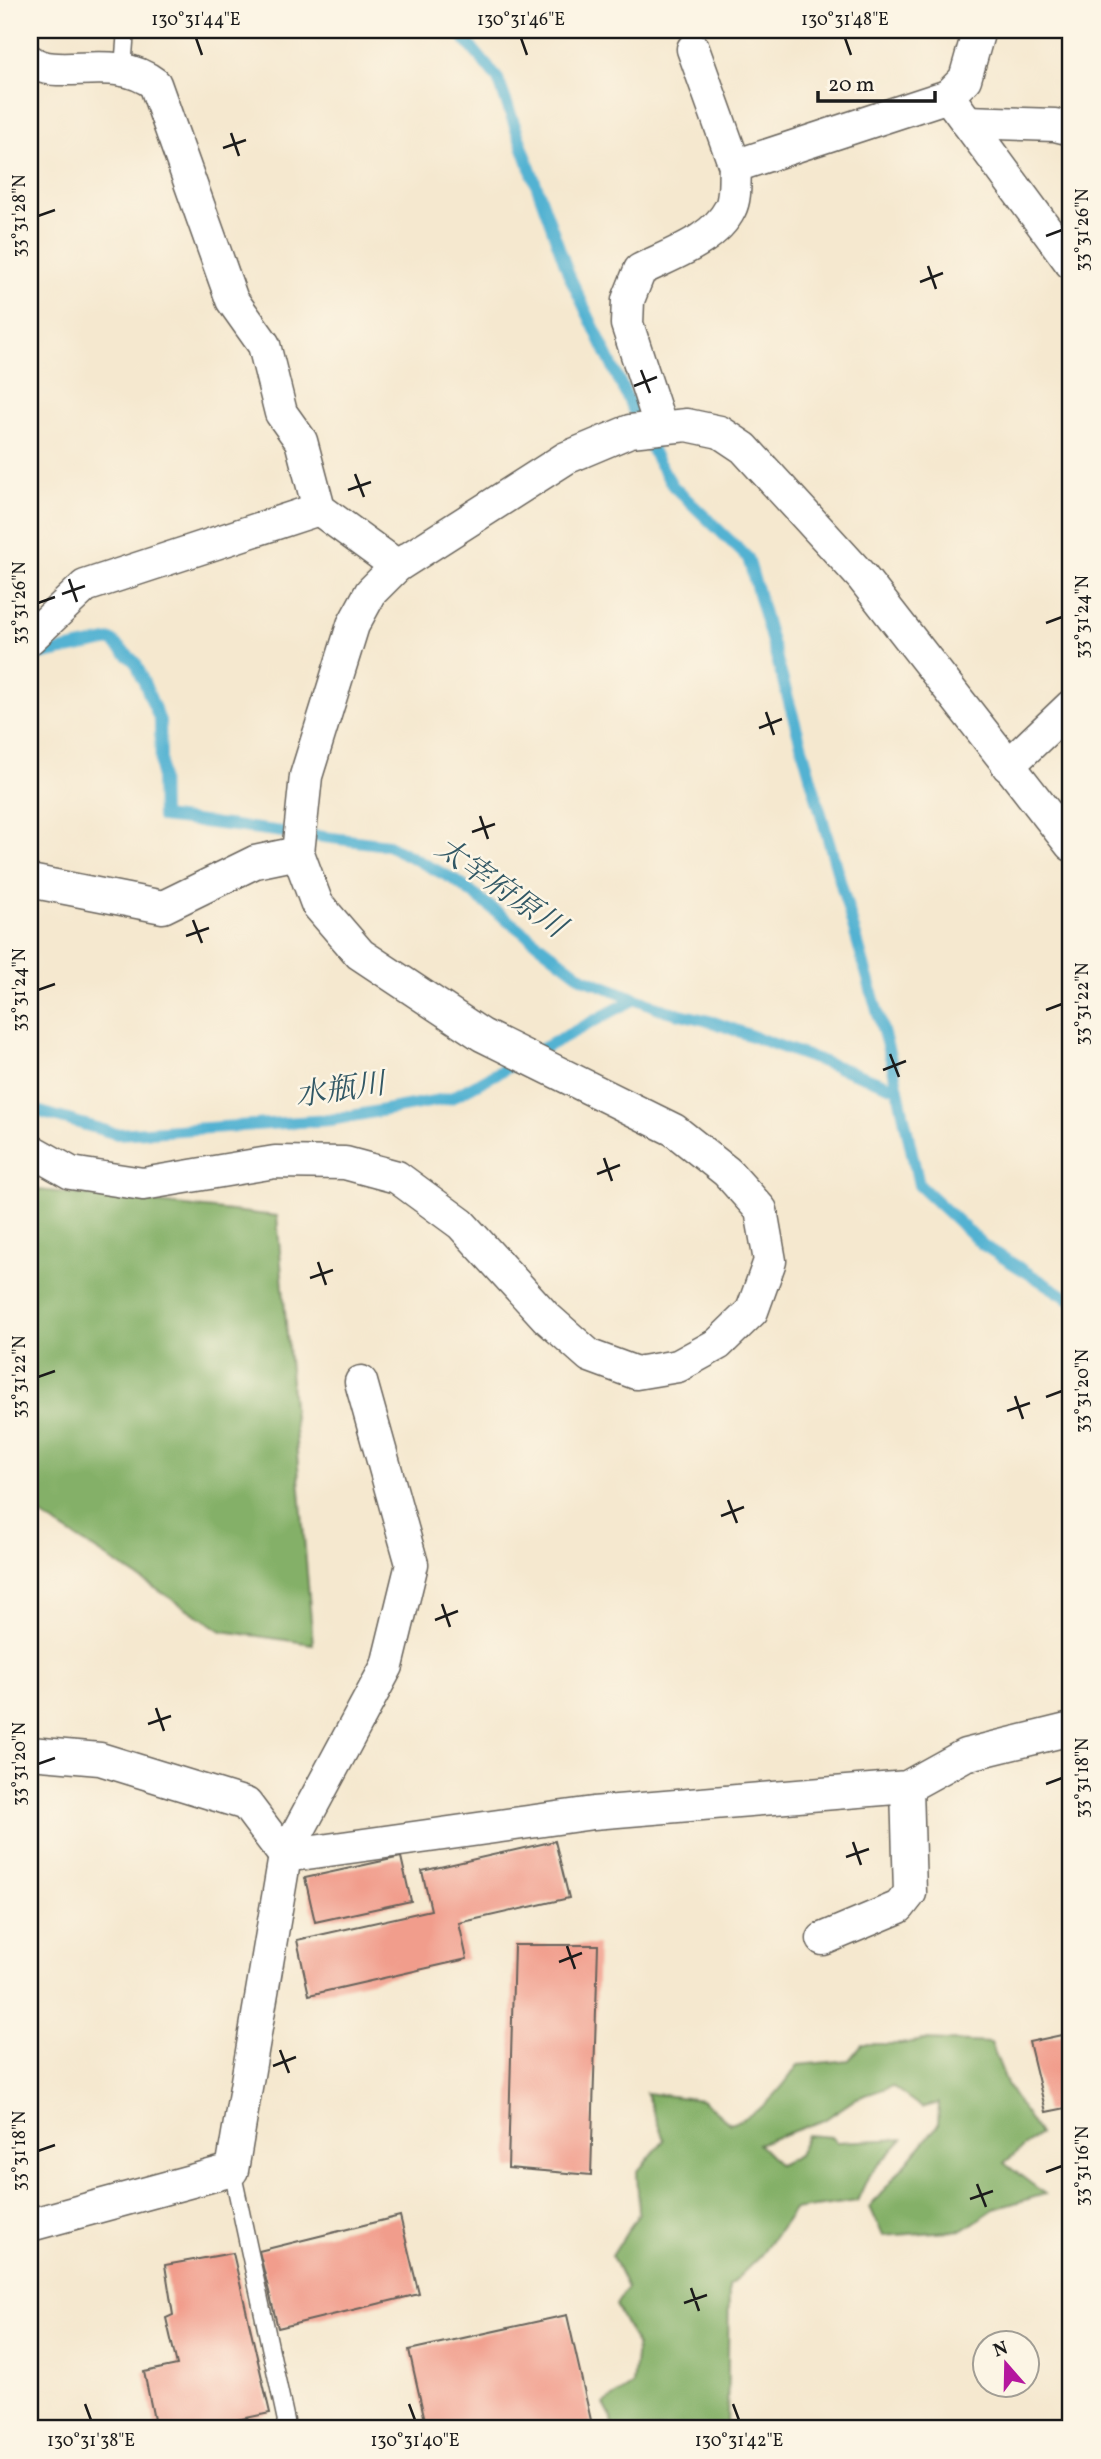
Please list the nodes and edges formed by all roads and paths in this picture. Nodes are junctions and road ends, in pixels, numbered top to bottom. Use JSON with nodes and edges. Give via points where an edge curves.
{"nodes":[{"id":1,"x":126,"y":30,"type":"edge"},
{"id":2,"x":979,"y":30,"type":"edge"},
{"id":3,"x":693,"y":49,"type":"dead end"},
{"id":4,"x":30,"y":61,"type":"edge"},
{"id":5,"x":123,"y":68,"type":"junction"},
{"id":6,"x":948,"y":96,"type":"junction"},
{"id":7,"x":967,"y":122,"type":"junction"},
{"id":8,"x":1071,"y":129,"type":"edge"},
{"id":9,"x":735,"y":166,"type":"junction"},
{"id":10,"x":1071,"y":263,"type":"edge"},
{"id":11,"x":660,"y":425,"type":"junction"},
{"id":12,"x":320,"y":509,"type":"junction"},
{"id":13,"x":397,"y":566,"type":"junction"},
{"id":14,"x":30,"y":638,"type":"edge"},
{"id":15,"x":1071,"y":706,"type":"edge"},
{"id":16,"x":1008,"y":766,"type":"junction"},
{"id":17,"x":1071,"y":845,"type":"edge"},
{"id":18,"x":298,"y":853,"type":"junction"},
{"id":19,"x":30,"y":881,"type":"edge"},
{"id":20,"x":30,"y":1150,"type":"edge"},
{"id":21,"x":360,"y":1382,"type":"dead end"},
{"id":22,"x":1071,"y":1729,"type":"edge"},
{"id":23,"x":30,"y":1753,"type":"edge"},
{"id":24,"x":907,"y":1787,"type":"junction"},
{"id":25,"x":285,"y":1856,"type":"junction"},
{"id":26,"x":823,"y":1939,"type":"dead end"},
{"id":27,"x":232,"y":2170,"type":"junction"},
{"id":28,"x":30,"y":2225,"type":"edge"},
{"id":29,"x":284,"y":2429,"type":"edge"}],
"edges":[{"from":1,"to":5,"type":"lane"},
{"from":2,"to":6,"type":"street","via":[[965,79]]},
{"from":3,"to":9,"type":"street"},
{"from":4,"to":5,"type":"street","via":[[45,67]]},
{"from":5,"to":12,"type":"street","via":[[155,84],[232,300],[264,345],[281,413],[301,442]]},
{"from":6,"to":7,"type":"street"},
{"from":6,"to":9,"type":"street"},
{"from":7,"to":8,"type":"street"},
{"from":7,"to":10,"type":"street"},
{"from":9,"to":11,"type":"street","via":[[731,209],[711,232],[640,270],[628,300],[627,324]]},
{"from":11,"to":13,"type":"street","via":[[630,431],[566,458]]},
{"from":11,"to":16,"type":"street","via":[[720,432],[744,448],[862,577]]},
{"from":12,"to":13,"type":"street"},
{"from":12,"to":14,"type":"street","via":[[85,586]]},
{"from":13,"to":18,"type":"street","via":[[371,592],[353,625],[306,776]]},
{"from":15,"to":16,"type":"street"},
{"from":16,"to":17,"type":"street"},
{"from":18,"to":19,"type":"street","via":[[255,862],[163,907]]},
{"from":18,"to":20,"type":"street","via":[[317,904],[360,954],[482,1035],[674,1130],[727,1172],[761,1210],[771,1261],[752,1311],[718,1344],[678,1366],[636,1373],[590,1356],[546,1317],[461,1224],[397,1177],[345,1163],[275,1162],[143,1184],[71,1173]]},
{"from":21,"to":25,"type":"street","via":[[412,1564],[387,1666]]},
{"from":22,"to":24,"type":"street","via":[[965,1755]]},
{"from":23,"to":25,"type":"street","via":[[100,1759],[246,1804]]},
{"from":24,"to":25,"type":"street","via":[[593,1813]]},
{"from":24,"to":26,"type":"street","via":[[909,1893],[899,1907]]},
{"from":25,"to":27,"type":"street"},
{"from":27,"to":28,"type":"street"},
{"from":27,"to":29,"type":"lane","via":[[286,2421]]}]}
